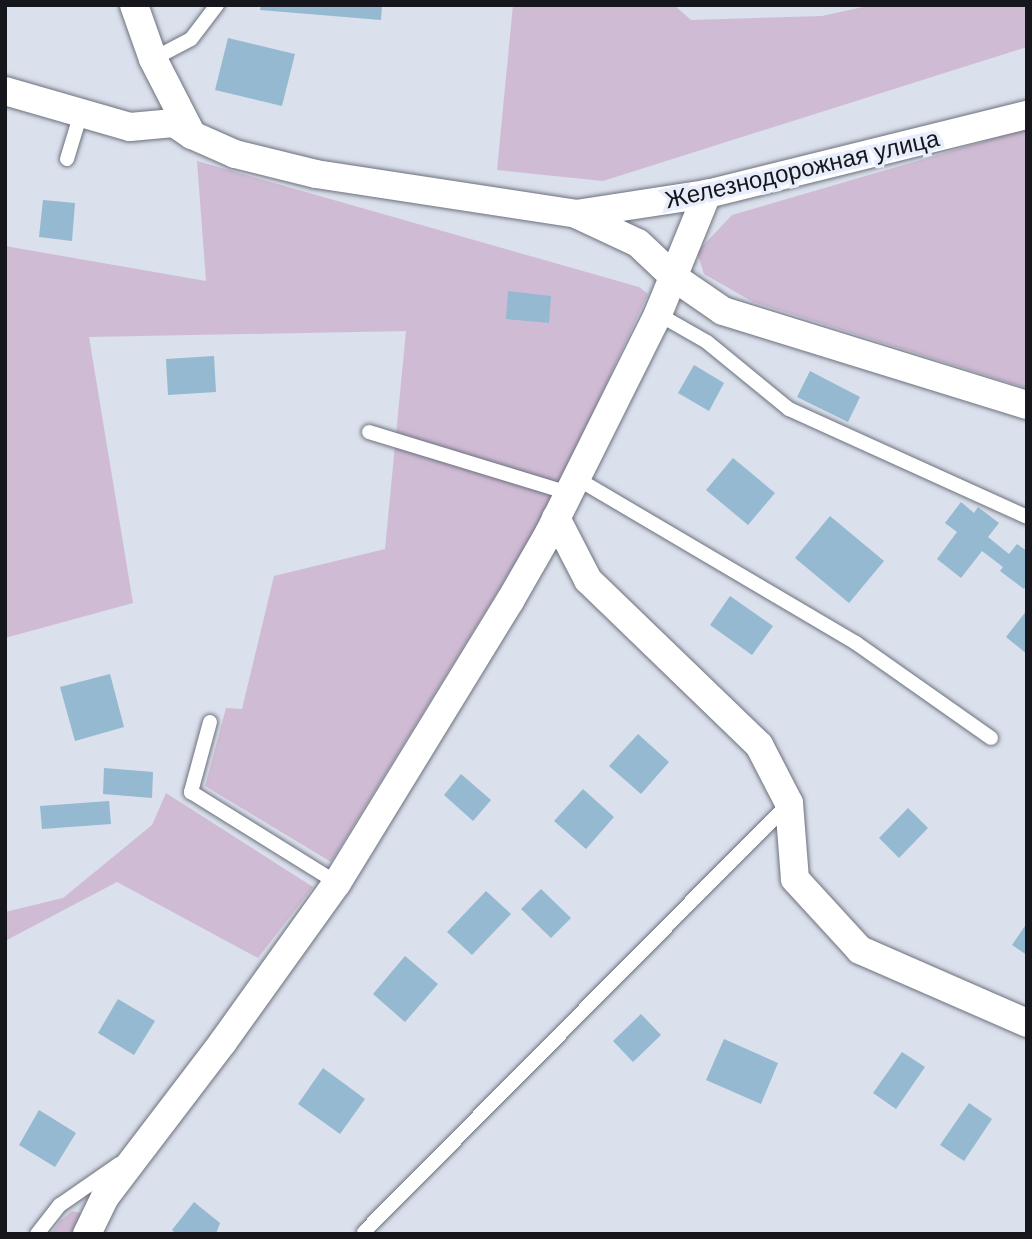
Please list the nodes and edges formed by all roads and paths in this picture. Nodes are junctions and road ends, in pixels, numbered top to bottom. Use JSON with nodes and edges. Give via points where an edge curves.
{"nodes":[{"id":1,"x":134,"y":5,"type":"edge"},
{"id":2,"x":216,"y":5,"type":"edge"},
{"id":3,"x":153,"y":59,"type":"junction"},
{"id":4,"x":5,"y":91,"type":"edge"},
{"id":5,"x":81,"y":113,"type":"junction"},
{"id":6,"x":1027,"y":115,"type":"edge"},
{"id":7,"x":192,"y":135,"type":"junction"},
{"id":8,"x":67,"y":159,"type":"dead end"},
{"id":9,"x":707,"y":194,"type":"junction"},
{"id":10,"x":576,"y":214,"type":"junction"},
{"id":11,"x":675,"y":278,"type":"junction"},
{"id":12,"x":658,"y":314,"type":"junction"},
{"id":13,"x":1027,"y":405,"type":"edge"},
{"id":14,"x":369,"y":432,"type":"dead end"},
{"id":15,"x":573,"y":485,"type":"junction"},
{"id":16,"x":1027,"y":517,"type":"edge"},
{"id":17,"x":556,"y":518,"type":"junction"},
{"id":18,"x":210,"y":722,"type":"dead end"},
{"id":19,"x":991,"y":738,"type":"dead end"},
{"id":20,"x":789,"y":803,"type":"junction"},
{"id":21,"x":337,"y":883,"type":"junction"},
{"id":22,"x":1027,"y":1023,"type":"edge"},
{"id":23,"x":140,"y":1149,"type":"junction"},
{"id":24,"x":363,"y":1232,"type":"edge"},
{"id":25,"x":37,"y":1234,"type":"edge"},
{"id":26,"x":87,"y":1234,"type":"edge"}],
"edges":[{"from":1,"to":3,"type":"street"},
{"from":2,"to":3,"type":"lane","via":[[191,39]]},
{"from":3,"to":7,"type":"street"},
{"from":4,"to":5,"type":"street"},
{"from":5,"to":7,"type":"street","via":[[130,127],[174,123]]},
{"from":5,"to":8,"type":"lane"},
{"from":6,"to":9,"type":"street","name":"Железнодорожная улица"},
{"from":7,"to":10,"type":"street","via":[[235,154],[316,174]]},
{"from":9,"to":10,"type":"street","name":"Железнодорожная улица"},
{"from":9,"to":11,"type":"street"},
{"from":10,"to":11,"type":"street","via":[[638,243]]},
{"from":11,"to":12,"type":"street"},
{"from":11,"to":13,"type":"street","via":[[723,311]]},
{"from":12,"to":15,"type":"street"},
{"from":12,"to":16,"type":"lane","via":[[706,342],[789,409]]},
{"from":14,"to":15,"type":"lane"},
{"from":15,"to":17,"type":"street"},
{"from":15,"to":19,"type":"lane","via":[[856,643]]},
{"from":17,"to":20,"type":"street","via":[[588,580],[759,745]]},
{"from":17,"to":21,"type":"street"},
{"from":18,"to":21,"type":"lane","via":[[191,792]]},
{"from":20,"to":22,"type":"street","via":[[795,879],[860,950]]},
{"from":20,"to":24,"type":"lane"},
{"from":21,"to":23,"type":"street"},
{"from":23,"to":25,"type":"lane","via":[[60,1205]]},
{"from":23,"to":26,"type":"street","via":[[105,1198]]}]}
